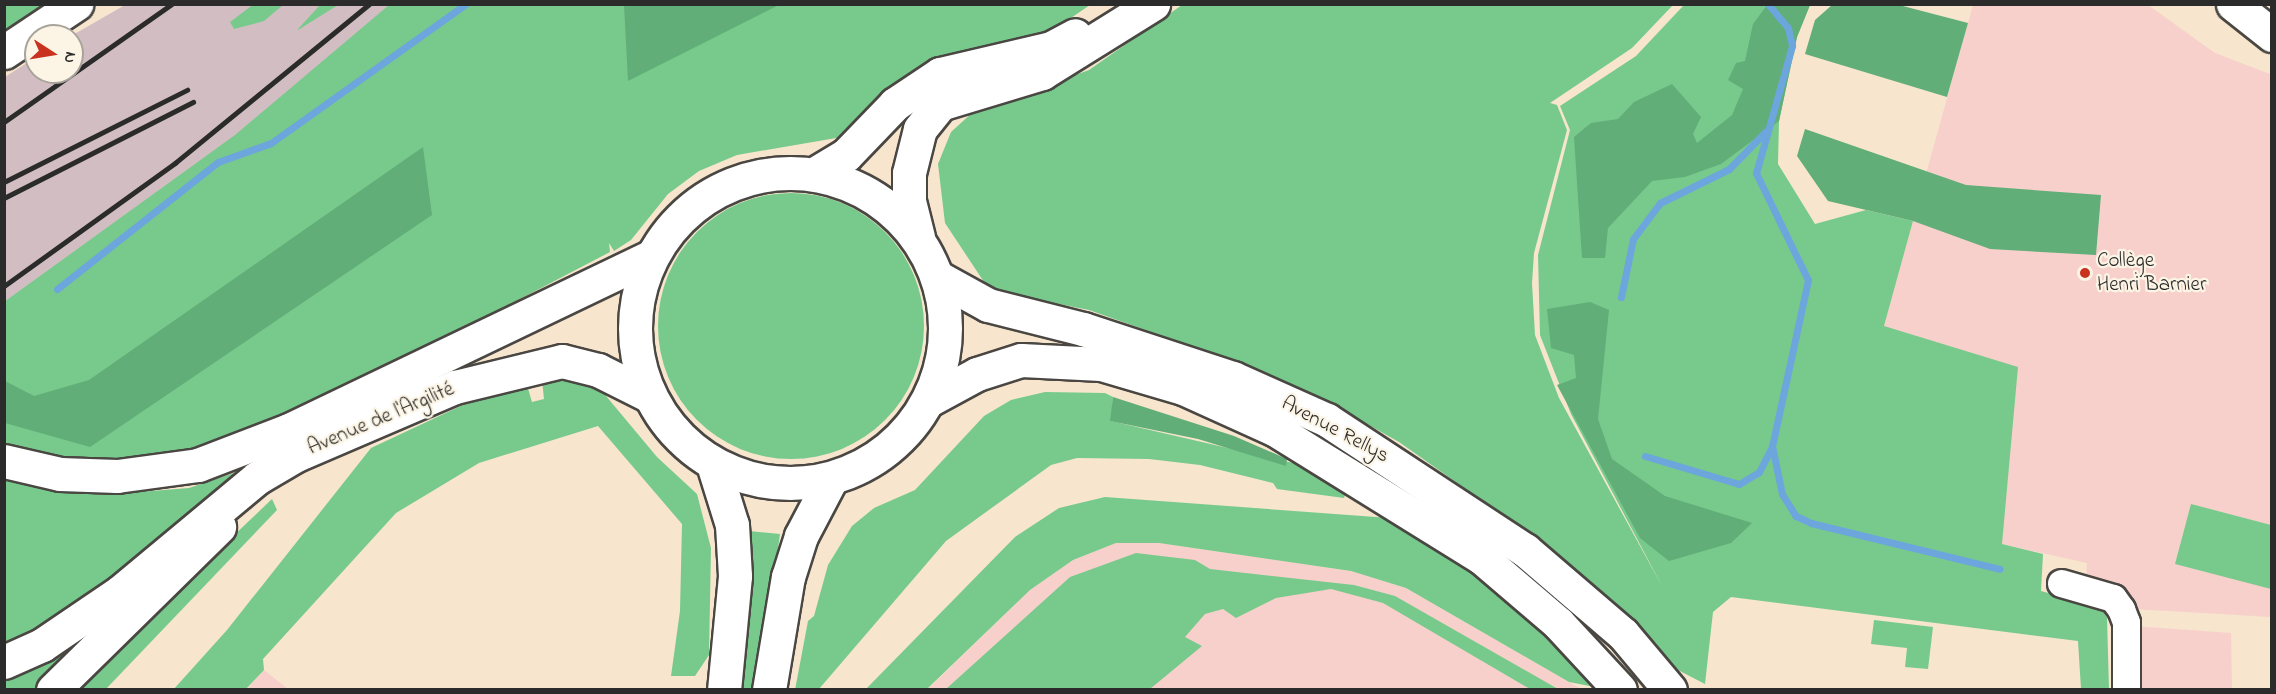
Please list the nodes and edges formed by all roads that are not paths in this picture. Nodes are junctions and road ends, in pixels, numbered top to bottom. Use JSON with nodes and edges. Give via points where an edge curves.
{"nodes":[{"id":1,"x":76,"y":4,"type":"edge"},
{"id":2,"x":1125,"y":4,"type":"edge"},
{"id":3,"x":1153,"y":4,"type":"edge"},
{"id":4,"x":2233,"y":4,"type":"edge"},
{"id":5,"x":2271,"y":35,"type":"edge"},
{"id":6,"x":4,"y":52,"type":"edge"},
{"id":7,"x":816,"y":173,"type":"junction"},
{"id":8,"x":919,"y":239,"type":"junction"},
{"id":9,"x":652,"y":256,"type":"junction"},
{"id":10,"x":939,"y":278,"type":"junction"},
{"id":11,"x":650,"y":396,"type":"junction"},
{"id":12,"x":929,"y":400,"type":"junction"},
{"id":13,"x":296,"y":455,"type":"junction"},
{"id":14,"x":4,"y":461,"type":"edge"},
{"id":15,"x":713,"y":464,"type":"junction"},
{"id":16,"x":831,"y":479,"type":"junction"},
{"id":17,"x":2061,"y":583,"type":"dead end"},
{"id":18,"x":4,"y":663,"type":"edge"},
{"id":19,"x":53,"y":690,"type":"edge"},
{"id":20,"x":724,"y":690,"type":"edge"},
{"id":21,"x":769,"y":690,"type":"edge"},
{"id":22,"x":1620,"y":690,"type":"edge"},
{"id":23,"x":1670,"y":690,"type":"edge"},
{"id":24,"x":2126,"y":690,"type":"edge"}],
"edges":[{"from":1,"to":6,"type":"main road"},
{"from":2,"to":7,"type":"main road","via":[[1052,48],[940,74],[895,105],[846,155]]},
{"from":3,"to":8,"type":"main road","via":[[1042,73],[940,104],[920,129],[909,173],[909,200]]},
{"from":4,"to":5,"type":"main road"},
{"from":7,"to":8,"type":"main road","via":[[856,186],[891,208]]},
{"from":7,"to":9,"type":"main road","via":[[777,172],[739,180],[704,198],[674,223]]},
{"from":8,"to":10,"type":"main road"},
{"from":9,"to":11,"type":"main road","via":[[637,302],[636,350]]},
{"from":9,"to":14,"type":"main road","name":"Avenue de l'Argilité","via":[[310,421],[198,465],[117,476],[60,474]]},
{"from":10,"to":12,"type":"main road","via":[[946,319],[943,361]]},
{"from":10,"to":23,"type":"main road","name":"Avenue Rellys","via":[[988,305],[1083,329],[1233,378],[1327,420],[1525,549],[1623,634]]},
{"from":11,"to":13,"type":"main road","name":"Avenue de l'Argilité","via":[[598,370],[562,360],[456,387]]},
{"from":11,"to":15,"type":"main road","via":[[688,446]]},
{"from":12,"to":16,"type":"main road","via":[[896,442],[870,462]]},
{"from":12,"to":22,"type":"main road","name":"Avenue Rellys","via":[[977,374],[1021,360],[1101,364],[1183,388],[1274,429],[1482,558],[1558,622]]},
{"from":13,"to":18,"type":"main road","via":[[257,478],[120,592],[42,645]]},
{"from":13,"to":19,"type":"main road","name":"Avenue de l'Argilité"},
{"from":15,"to":16,"type":"main road","via":[[751,479],[791,484]]},
{"from":15,"to":20,"type":"main road","via":[[732,525],[735,576]]},
{"from":16,"to":21,"type":"main road","via":[[801,536],[788,577]]},
{"from":17,"to":24,"type":"street","via":[[2113,598],[2121,609],[2126,622]]}]}
